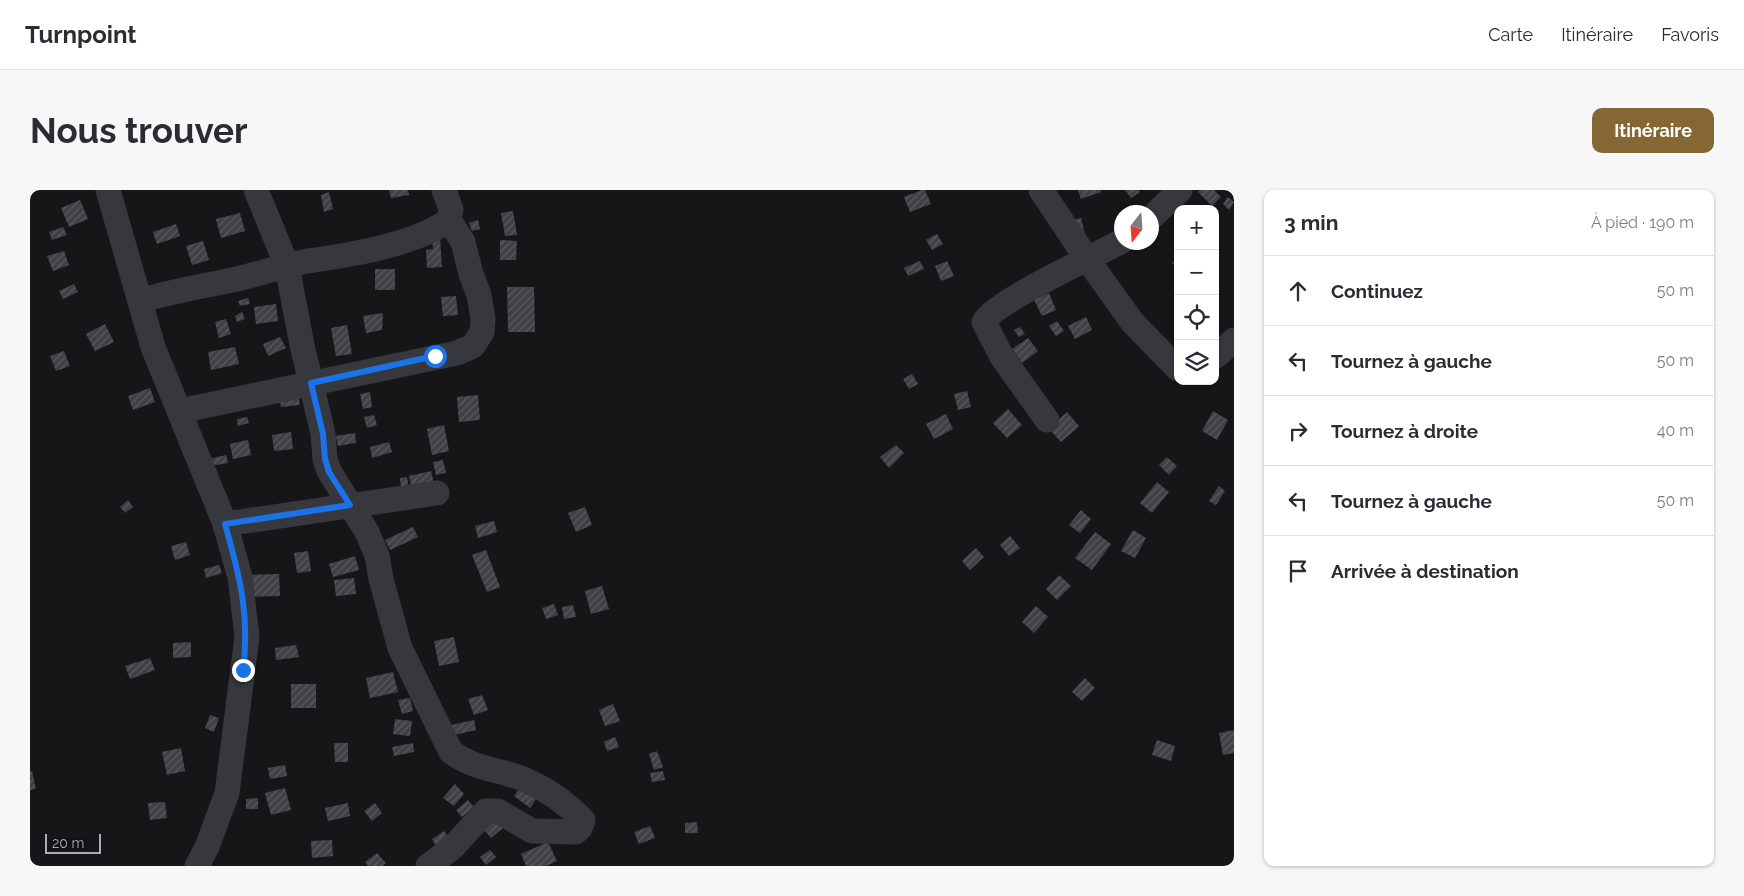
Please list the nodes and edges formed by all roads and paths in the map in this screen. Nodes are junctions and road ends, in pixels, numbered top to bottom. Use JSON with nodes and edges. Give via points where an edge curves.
{"nodes":[{"id":1,"x":108,"y":190,"type":"edge"},
{"id":2,"x":256,"y":190,"type":"edge"},
{"id":3,"x":444,"y":190,"type":"edge"},
{"id":4,"x":1042,"y":190,"type":"edge"},
{"id":5,"x":1180,"y":190,"type":"edge"},
{"id":6,"x":1159,"y":210,"type":"edge"},
{"id":7,"x":450,"y":220,"type":"junction"},
{"id":8,"x":1114,"y":245,"type":"edge"},
{"id":9,"x":1087,"y":259,"type":"junction"},
{"id":10,"x":287,"y":266,"type":"junction"},
{"id":11,"x":140,"y":301,"type":"junction"},
{"id":12,"x":1234,"y":340,"type":"edge"},
{"id":13,"x":1219,"y":353,"type":"edge"},
{"id":14,"x":1174,"y":365,"type":"edge"},
{"id":15,"x":311,"y":383,"type":"junction"},
{"id":16,"x":180,"y":411,"type":"junction"},
{"id":17,"x":1047,"y":420,"type":"dead end"},
{"id":18,"x":437,"y":493,"type":"dead end"},
{"id":19,"x":350,"y":505,"type":"junction"},
{"id":20,"x":225,"y":524,"type":"junction"},
{"id":21,"x":197,"y":866,"type":"edge"},
{"id":22,"x":428,"y":866,"type":"edge"}],
"edges":[{"from":1,"to":11,"type":"street"},
{"from":2,"to":10,"type":"street"},
{"from":3,"to":7,"type":"street","via":[[451,209]]},
{"from":4,"to":9,"type":"street"},
{"from":5,"to":6,"type":"street"},
{"from":7,"to":10,"type":"street","via":[[439,228],[367,251]]},
{"from":7,"to":15,"type":"street","via":[[464,242],[470,274],[479,295],[482,332],[473,346],[457,353]]},
{"from":8,"to":9,"type":"street"},
{"from":9,"to":14,"type":"street","via":[[1133,323]]},
{"from":9,"to":17,"type":"street","via":[[1015,298],[984,322],[1002,357]]},
{"from":10,"to":11,"type":"street"},
{"from":10,"to":15,"type":"street"},
{"from":11,"to":16,"type":"street","via":[[153,347]]},
{"from":12,"to":13,"type":"street"},
{"from":15,"to":16,"type":"street"},
{"from":15,"to":19,"type":"street","via":[[329,472]]},
{"from":16,"to":20,"type":"street"},
{"from":18,"to":19,"type":"street"},
{"from":19,"to":20,"type":"street"},
{"from":19,"to":22,"type":"street","via":[[377,556],[400,648],[451,752],[465,762],[521,778],[546,790],[583,820],[576,832],[532,831],[498,811],[486,811],[452,848]]},
{"from":20,"to":21,"type":"street","via":[[240,577],[247,637],[227,793]]}]}
